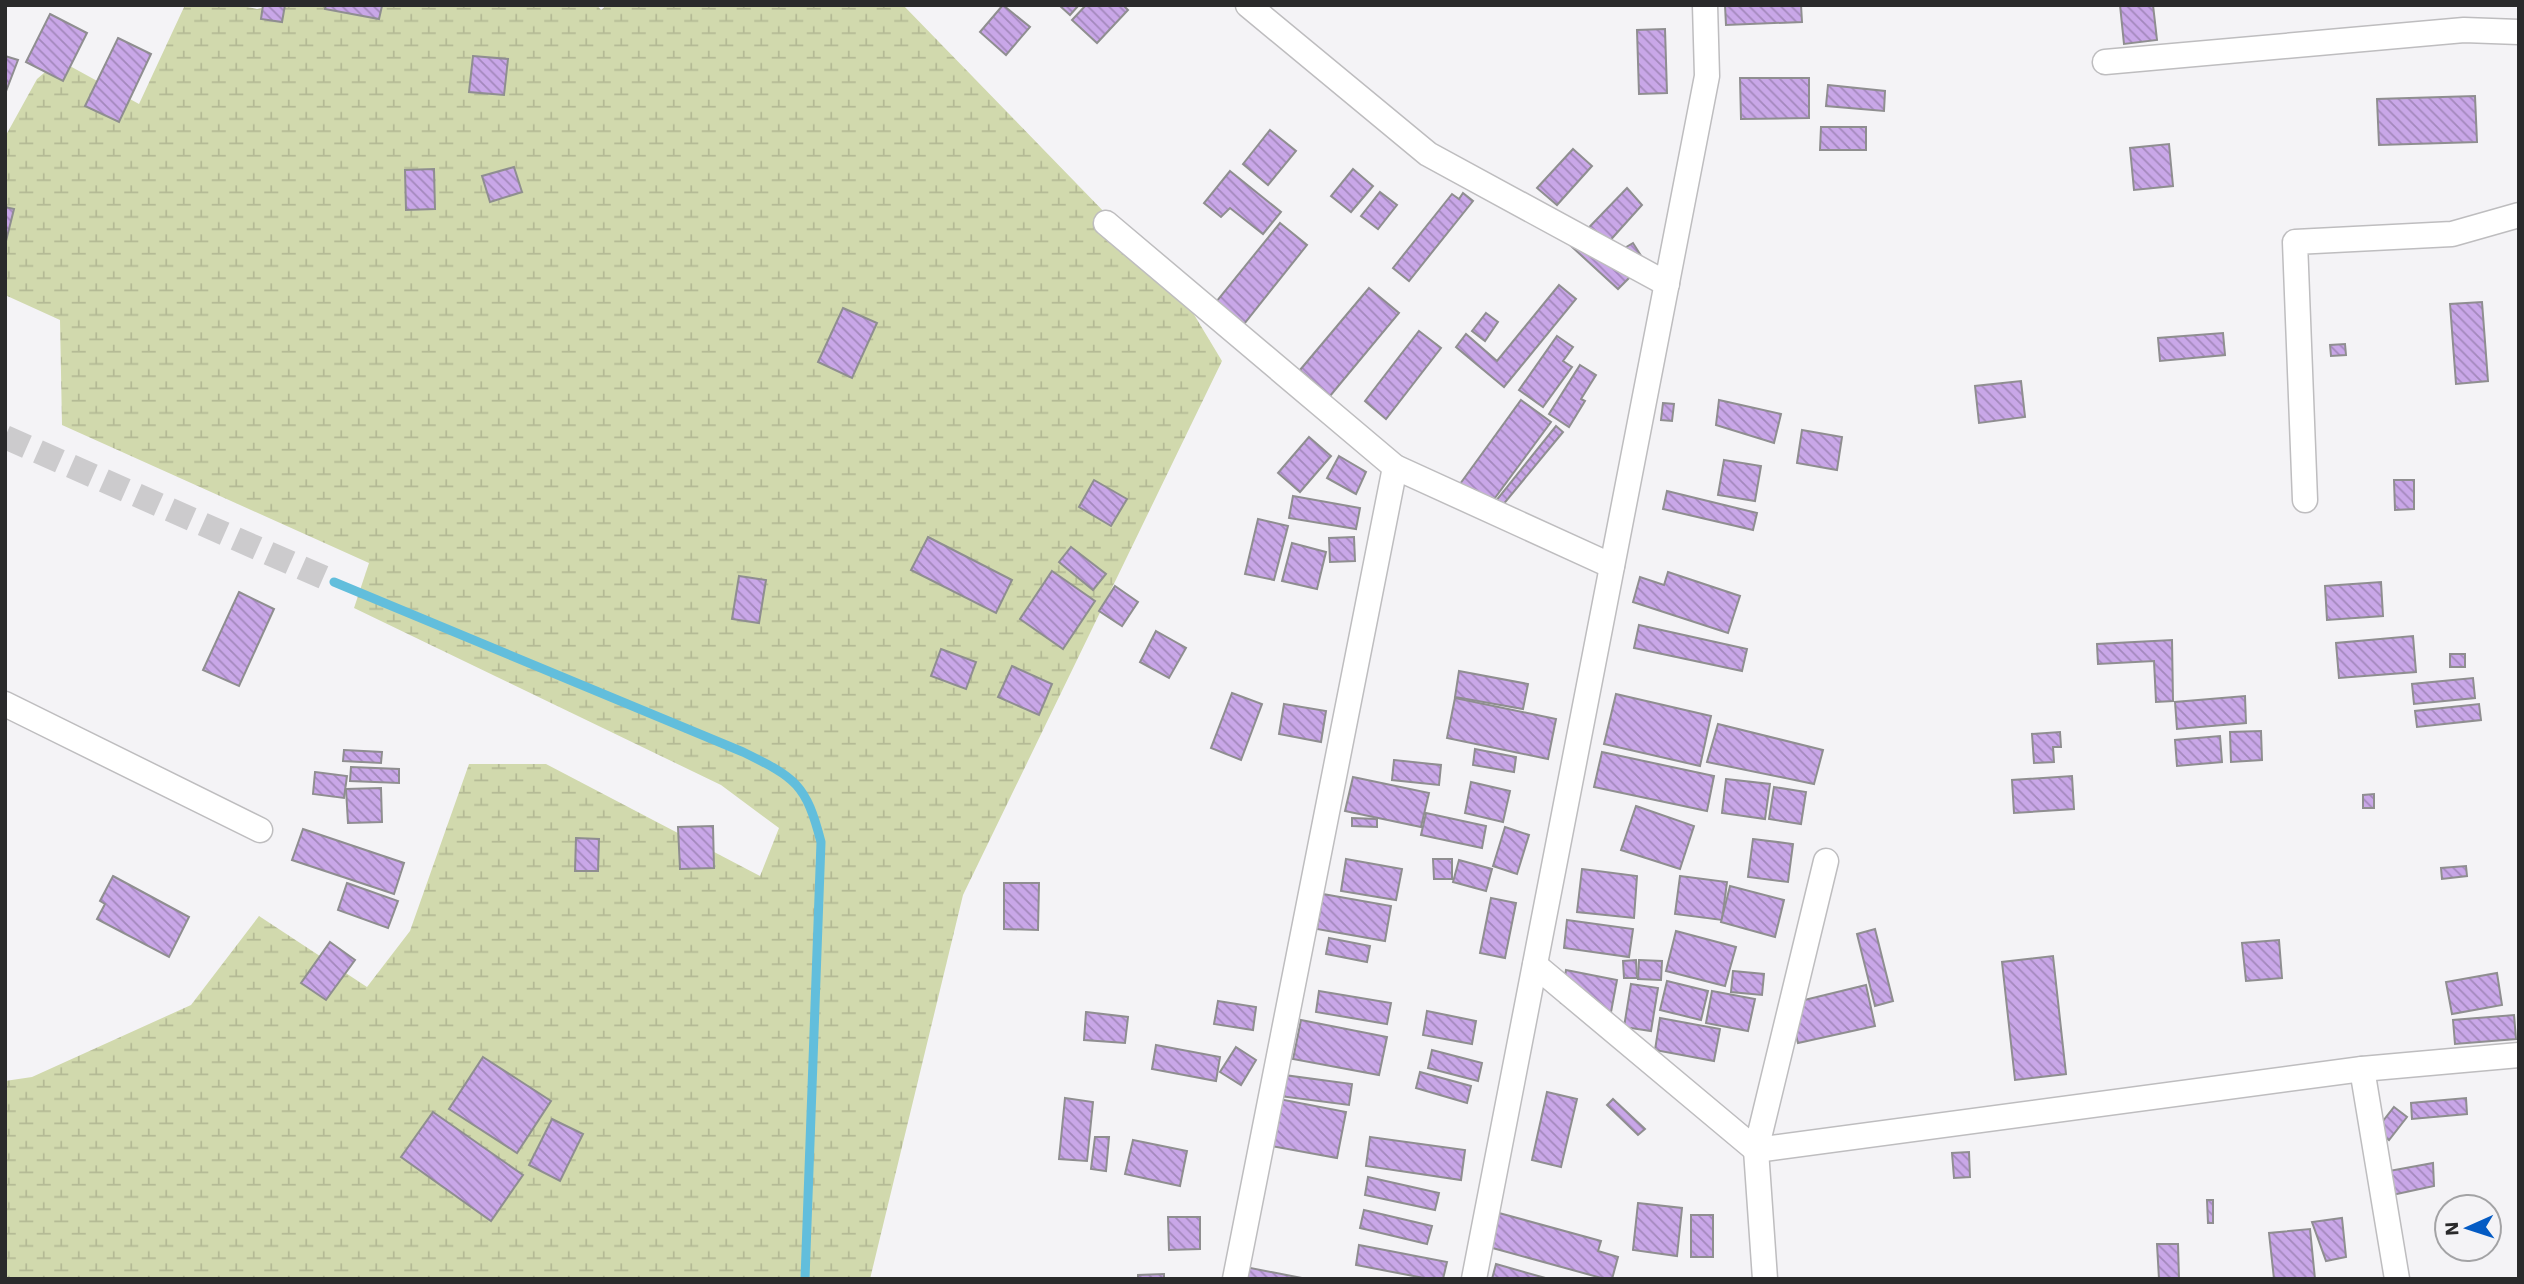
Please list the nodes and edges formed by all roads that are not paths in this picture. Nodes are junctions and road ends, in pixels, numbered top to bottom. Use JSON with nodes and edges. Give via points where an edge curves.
{"nodes":[{"id":1,"x":1248,"y":5,"type":"edge"},
{"id":2,"x":1705,"y":5,"type":"edge"},
{"id":3,"x":2519,"y":32,"type":"edge"},
{"id":4,"x":2105,"y":62,"type":"dead end"},
{"id":5,"x":2519,"y":215,"type":"edge"},
{"id":6,"x":1106,"y":223,"type":"dead end"},
{"id":7,"x":1667,"y":284,"type":"junction"},
{"id":8,"x":1395,"y":467,"type":"junction"},
{"id":9,"x":2305,"y":500,"type":"dead end"},
{"id":10,"x":1612,"y":566,"type":"junction"},
{"id":11,"x":5,"y":704,"type":"edge"},
{"id":12,"x":260,"y":830,"type":"dead end"},
{"id":13,"x":1826,"y":861,"type":"dead end"},
{"id":14,"x":1535,"y":965,"type":"junction"},
{"id":15,"x":2519,"y":1055,"type":"edge"},
{"id":16,"x":2362,"y":1069,"type":"junction"},
{"id":17,"x":1756,"y":1150,"type":"junction"},
{"id":18,"x":1235,"y":1279,"type":"edge"},
{"id":19,"x":1474,"y":1279,"type":"edge"},
{"id":20,"x":1765,"y":1279,"type":"edge"},
{"id":21,"x":2397,"y":1279,"type":"edge"}],
"edges":[{"from":1,"to":7,"type":"street","via":[[1428,154]]},
{"from":2,"to":7,"type":"street","via":[[1707,76]]},
{"from":3,"to":4,"type":"street","via":[[2464,30]]},
{"from":5,"to":9,"type":"street","via":[[2452,234],[2295,242]]},
{"from":6,"to":8,"type":"street"},
{"from":7,"to":10,"type":"street"},
{"from":8,"to":10,"type":"street"},
{"from":8,"to":18,"type":"street"},
{"from":10,"to":14,"type":"street"},
{"from":11,"to":12,"type":"street"},
{"from":13,"to":17,"type":"street"},
{"from":14,"to":17,"type":"street"},
{"from":14,"to":19,"type":"street"},
{"from":15,"to":16,"type":"street"},
{"from":16,"to":17,"type":"street"},
{"from":16,"to":21,"type":"street"},
{"from":17,"to":20,"type":"street"}]}
